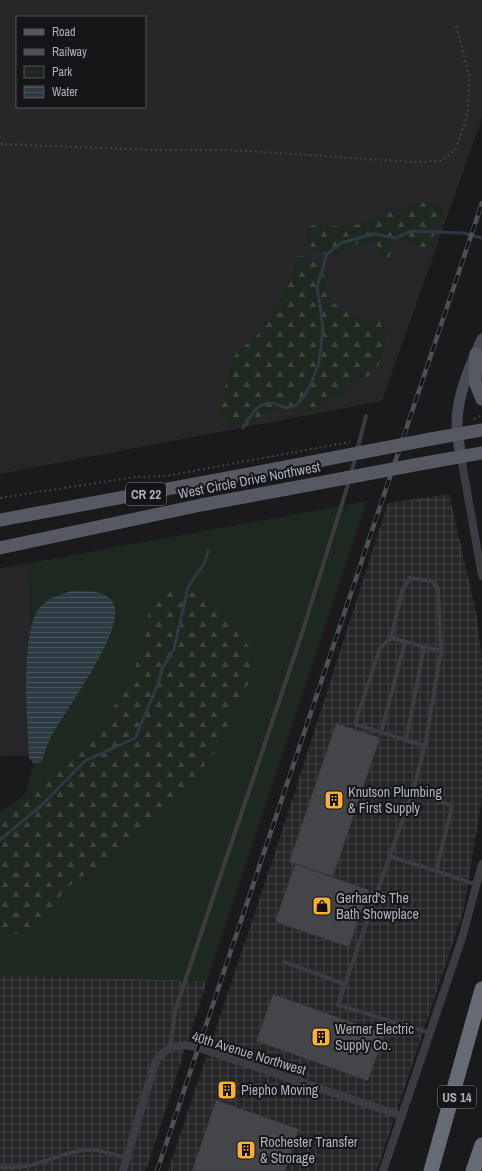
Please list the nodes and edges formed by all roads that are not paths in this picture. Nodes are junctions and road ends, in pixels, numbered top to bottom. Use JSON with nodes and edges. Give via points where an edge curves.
{"nodes":[{"id":1,"x":482,"y":339,"type":"edge"},
{"id":2,"x":476,"y":354,"type":"junction"},
{"id":3,"x":482,"y":399,"type":"edge"},
{"id":4,"x":366,"y":416,"type":"dead end"},
{"id":5,"x":482,"y":430,"type":"edge"},
{"id":6,"x":458,"y":435,"type":"junction"},
{"id":7,"x":482,"y":453,"type":"edge"},
{"id":8,"x":461,"y":457,"type":"junction"},
{"id":9,"x":0,"y":520,"type":"edge"},
{"id":10,"x":0,"y":548,"type":"edge"},
{"id":11,"x":482,"y":576,"type":"edge"},
{"id":12,"x":391,"y":638,"type":"junction"},
{"id":13,"x":405,"y":642,"type":"junction"},
{"id":14,"x":424,"y":647,"type":"junction"},
{"id":15,"x":441,"y":651,"type":"junction"},
{"id":16,"x":382,"y":733,"type":"junction"},
{"id":17,"x":406,"y":741,"type":"junction"},
{"id":18,"x":425,"y":746,"type":"junction"},
{"id":19,"x":413,"y":790,"type":"junction"},
{"id":20,"x":389,"y":856,"type":"junction"},
{"id":21,"x":482,"y":864,"type":"edge"},
{"id":22,"x":436,"y":871,"type":"junction"},
{"id":23,"x":477,"y":885,"type":"junction"},
{"id":24,"x":284,"y":962,"type":"dead end"},
{"id":25,"x":345,"y":984,"type":"junction"},
{"id":26,"x":482,"y":989,"type":"edge"},
{"id":27,"x":482,"y":1024,"type":"edge"},
{"id":28,"x":430,"y":1033,"type":"junction"},
{"id":29,"x":170,"y":1047,"type":"junction"},
{"id":30,"x":402,"y":1116,"type":"junction"},
{"id":31,"x":482,"y":1145,"type":"edge"},
{"id":32,"x":126,"y":1158,"type":"junction"},
{"id":33,"x":0,"y":1167,"type":"edge"},
{"id":34,"x":122,"y":1171,"type":"edge"},
{"id":35,"x":384,"y":1171,"type":"edge"},
{"id":36,"x":432,"y":1171,"type":"edge"},
{"id":37,"x":473,"y":1171,"type":"edge"}],
"edges":[{"from":1,"to":2,"type":"street"},
{"from":2,"to":3,"type":"main road","via":[[475,382]]},
{"from":2,"to":6,"type":"street","via":[[460,400]]},
{"from":4,"to":29,"type":"lane","via":[[341,510],[303,630],[176,1008]]},
{"from":5,"to":6,"type":"main road","name":"West Circle Drive Northwest","number":"CR 22"},
{"from":6,"to":8,"type":"street"},
{"from":6,"to":9,"type":"main road","name":"West Circle Drive Northwest","number":"CR 22","bridge":true},
{"from":7,"to":8,"type":"main road","name":"West Circle Drive Northwest"},
{"from":8,"to":10,"type":"main road","name":"West Circle Drive Northwest","number":"CR 22","bridge":true,"via":[[194,507]]},
{"from":8,"to":11,"type":"street"},
{"from":12,"to":13,"type":"lane"},
{"from":12,"to":15,"type":"lane","via":[[404,588],[410,578],[432,581],[438,588]]},
{"from":12,"to":16,"type":"lane","via":[[380,648],[354,724]]},
{"from":13,"to":14,"type":"lane"},
{"from":13,"to":16,"type":"lane"},
{"from":14,"to":15,"type":"lane"},
{"from":14,"to":17,"type":"lane"},
{"from":15,"to":18,"type":"lane"},
{"from":16,"to":17,"type":"lane"},
{"from":17,"to":18,"type":"lane"},
{"from":18,"to":19,"type":"lane"},
{"from":19,"to":20,"type":"lane"},
{"from":19,"to":22,"type":"lane","via":[[452,806]]},
{"from":20,"to":22,"type":"lane"},
{"from":20,"to":25,"type":"lane"},
{"from":21,"to":23,"type":"street"},
{"from":22,"to":23,"type":"lane"},
{"from":23,"to":28,"type":"street"},
{"from":24,"to":25,"type":"lane"},
{"from":25,"to":28,"type":"lane","via":[[338,1005]]},
{"from":26,"to":36,"type":"highway"},
{"from":27,"to":36,"type":"highway","number":"US 14"},
{"from":28,"to":30,"type":"street"},
{"from":29,"to":30,"type":"street","name":"40th Avenue Northwest","via":[[186,1045],[199,1048]]},
{"from":29,"to":32,"type":"street","name":"40th Avenue Northwest","via":[[153,1069]]},
{"from":30,"to":35,"type":"street"},
{"from":31,"to":37,"type":"highway"},
{"from":32,"to":33,"type":"lane","via":[[88,1149],[70,1152],[41,1167],[22,1171]]},
{"from":32,"to":34,"type":"street","name":"40th Avenue Northwest"}]}
